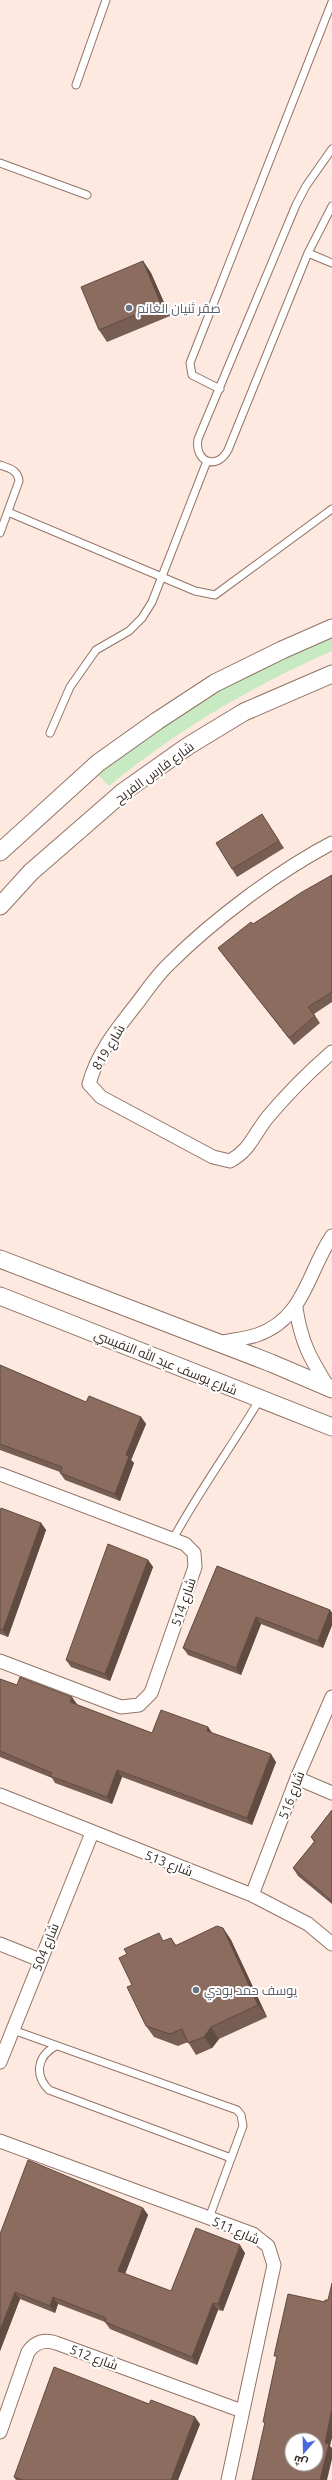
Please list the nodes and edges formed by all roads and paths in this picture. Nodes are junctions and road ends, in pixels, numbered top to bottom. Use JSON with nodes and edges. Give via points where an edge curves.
{"nodes":[{"id":1,"x":106,"y":0,"type":"edge"},
{"id":2,"x":332,"y":2,"type":"edge"},
{"id":3,"x":76,"y":85,"type":"dead end"},
{"id":4,"x":332,"y":149,"type":"edge"},
{"id":5,"x":0,"y":163,"type":"edge"},
{"id":6,"x":87,"y":195,"type":"dead end"},
{"id":7,"x":332,"y":206,"type":"edge"},
{"id":8,"x":308,"y":254,"type":"junction"},
{"id":9,"x":332,"y":263,"type":"edge"},
{"id":10,"x":220,"y":389,"type":"junction"},
{"id":11,"x":207,"y":461,"type":"junction"},
{"id":12,"x":0,"y":465,"type":"edge"},
{"id":13,"x":332,"y":510,"type":"edge"},
{"id":14,"x":8,"y":512,"type":"junction"},
{"id":15,"x":0,"y":533,"type":"edge"},
{"id":16,"x":161,"y":576,"type":"junction"},
{"id":17,"x":332,"y":628,"type":"edge"},
{"id":18,"x":332,"y":674,"type":"edge"},
{"id":19,"x":50,"y":733,"type":"dead end"},
{"id":20,"x":332,"y":843,"type":"edge"},
{"id":21,"x":0,"y":852,"type":"edge"},
{"id":22,"x":0,"y":906,"type":"edge"},
{"id":23,"x":332,"y":1052,"type":"edge"},
{"id":24,"x":332,"y":1236,"type":"edge"},
{"id":25,"x":0,"y":1259,"type":"edge"},
{"id":26,"x":0,"y":1296,"type":"edge"},
{"id":27,"x":296,"y":1308,"type":"junction"},
{"id":28,"x":218,"y":1343,"type":"junction"},
{"id":29,"x":330,"y":1388,"type":"edge"},
{"id":30,"x":260,"y":1399,"type":"junction"},
{"id":31,"x":332,"y":1427,"type":"edge"},
{"id":32,"x":0,"y":1474,"type":"edge"},
{"id":33,"x":173,"y":1539,"type":"junction"},
{"id":34,"x":0,"y":1661,"type":"edge"},
{"id":35,"x":332,"y":1697,"type":"edge"},
{"id":36,"x":297,"y":1778,"type":"junction"},
{"id":37,"x":332,"y":1792,"type":"edge"},
{"id":38,"x":0,"y":1794,"type":"edge"},
{"id":39,"x":92,"y":1833,"type":"junction"},
{"id":40,"x":252,"y":1895,"type":"junction"},
{"id":41,"x":0,"y":1944,"type":"edge"},
{"id":42,"x":332,"y":1944,"type":"edge"},
{"id":43,"x":40,"y":1960,"type":"junction"},
{"id":44,"x":12,"y":2030,"type":"junction"},
{"id":45,"x":56,"y":2046,"type":"junction"},
{"id":46,"x":0,"y":2062,"type":"edge"},
{"id":47,"x":0,"y":2140,"type":"edge"},
{"id":48,"x":231,"y":2158,"type":"junction"},
{"id":49,"x":209,"y":2218,"type":"junction"},
{"id":50,"x":242,"y":2411,"type":"junction"},
{"id":51,"x":0,"y":2432,"type":"edge"},
{"id":52,"x":228,"y":2480,"type":"edge"}],
"edges":[{"from":1,"to":3,"type":"lane"},
{"from":2,"to":10,"type":"lane","via":[[190,363],[192,376]]},
{"from":4,"to":10,"type":"lane","via":[[296,204]]},
{"from":5,"to":6,"type":"lane"},
{"from":7,"to":8,"type":"lane"},
{"from":8,"to":9,"type":"lane"},
{"from":8,"to":11,"type":"lane","via":[[228,450],[224,458],[216,462]]},
{"from":10,"to":11,"type":"lane","via":[[198,439],[197,448],[200,456]]},
{"from":11,"to":16,"type":"lane"},
{"from":12,"to":14,"type":"lane","via":[[19,475],[18,486]]},
{"from":13,"to":16,"type":"lane","via":[[215,595],[206,594]]},
{"from":14,"to":15,"type":"lane"},
{"from":14,"to":16,"type":"lane"},
{"from":16,"to":19,"type":"lane","via":[[152,602],[142,618],[129,631],[96,650],[82,667],[70,687]]},
{"from":17,"to":21,"type":"street","via":[[215,683],[156,721],[98,763]]},
{"from":18,"to":22,"type":"street","name":"شارع فارس الفريح","via":[[244,712],[123,792],[31,872]]},
{"from":20,"to":23,"type":"street","name":"شارع 819","via":[[302,859],[223,917],[169,964],[119,1026],[94,1064],[89,1084],[101,1098],[213,1157],[230,1162],[243,1154],[267,1119],[310,1070]]},
{"from":24,"to":27,"type":"street"},
{"from":25,"to":28,"type":"street"},
{"from":26,"to":30,"type":"street","name":"شارع يوسف عبد الله النفيسي"},
{"from":27,"to":28,"type":"street","via":[[280,1323],[256,1335]]},
{"from":27,"to":29,"type":"street","via":[[299,1334]]},
{"from":28,"to":29,"type":"street"},
{"from":30,"to":31,"type":"street","name":"شارع يوسف عبد الله النفيسي"},
{"from":30,"to":33,"type":"lane"},
{"from":32,"to":33,"type":"street","name":"شارع 514"},
{"from":33,"to":34,"type":"street","name":"شارع 514","via":[[185,1544],[194,1553],[195,1567],[151,1693],[139,1705],[120,1707]]},
{"from":35,"to":36,"type":"street","name":"شارع 516"},
{"from":36,"to":37,"type":"street"},
{"from":36,"to":40,"type":"street","name":"شارع 516"},
{"from":38,"to":39,"type":"street","name":"شارع 513"},
{"from":39,"to":40,"type":"street","name":"شارع 513"},
{"from":39,"to":43,"type":"street","name":"شارع 504"},
{"from":40,"to":42,"type":"street","name":"شارع 513","via":[[308,1924]]},
{"from":41,"to":43,"type":"street"},
{"from":43,"to":44,"type":"street","name":"شارع 504"},
{"from":44,"to":45,"type":"lane"},
{"from":44,"to":46,"type":"street","name":"شارع 504"},
{"from":45,"to":48,"type":"lane","via":[[237,2110],[243,2126]]},
{"from":45,"to":48,"type":"lane","via":[[44,2055],[40,2062],[40,2078],[49,2090]]},
{"from":47,"to":49,"type":"street","name":"شارع 511"},
{"from":48,"to":49,"type":"lane"},
{"from":49,"to":50,"type":"street","name":"شارع 511","via":[[259,2237],[268,2246],[273,2258]]},
{"from":50,"to":51,"type":"street","name":"شارع 512","via":[[56,2343],[42,2341],[28,2352]]},
{"from":50,"to":52,"type":"street","name":"شارع 511"}]}
